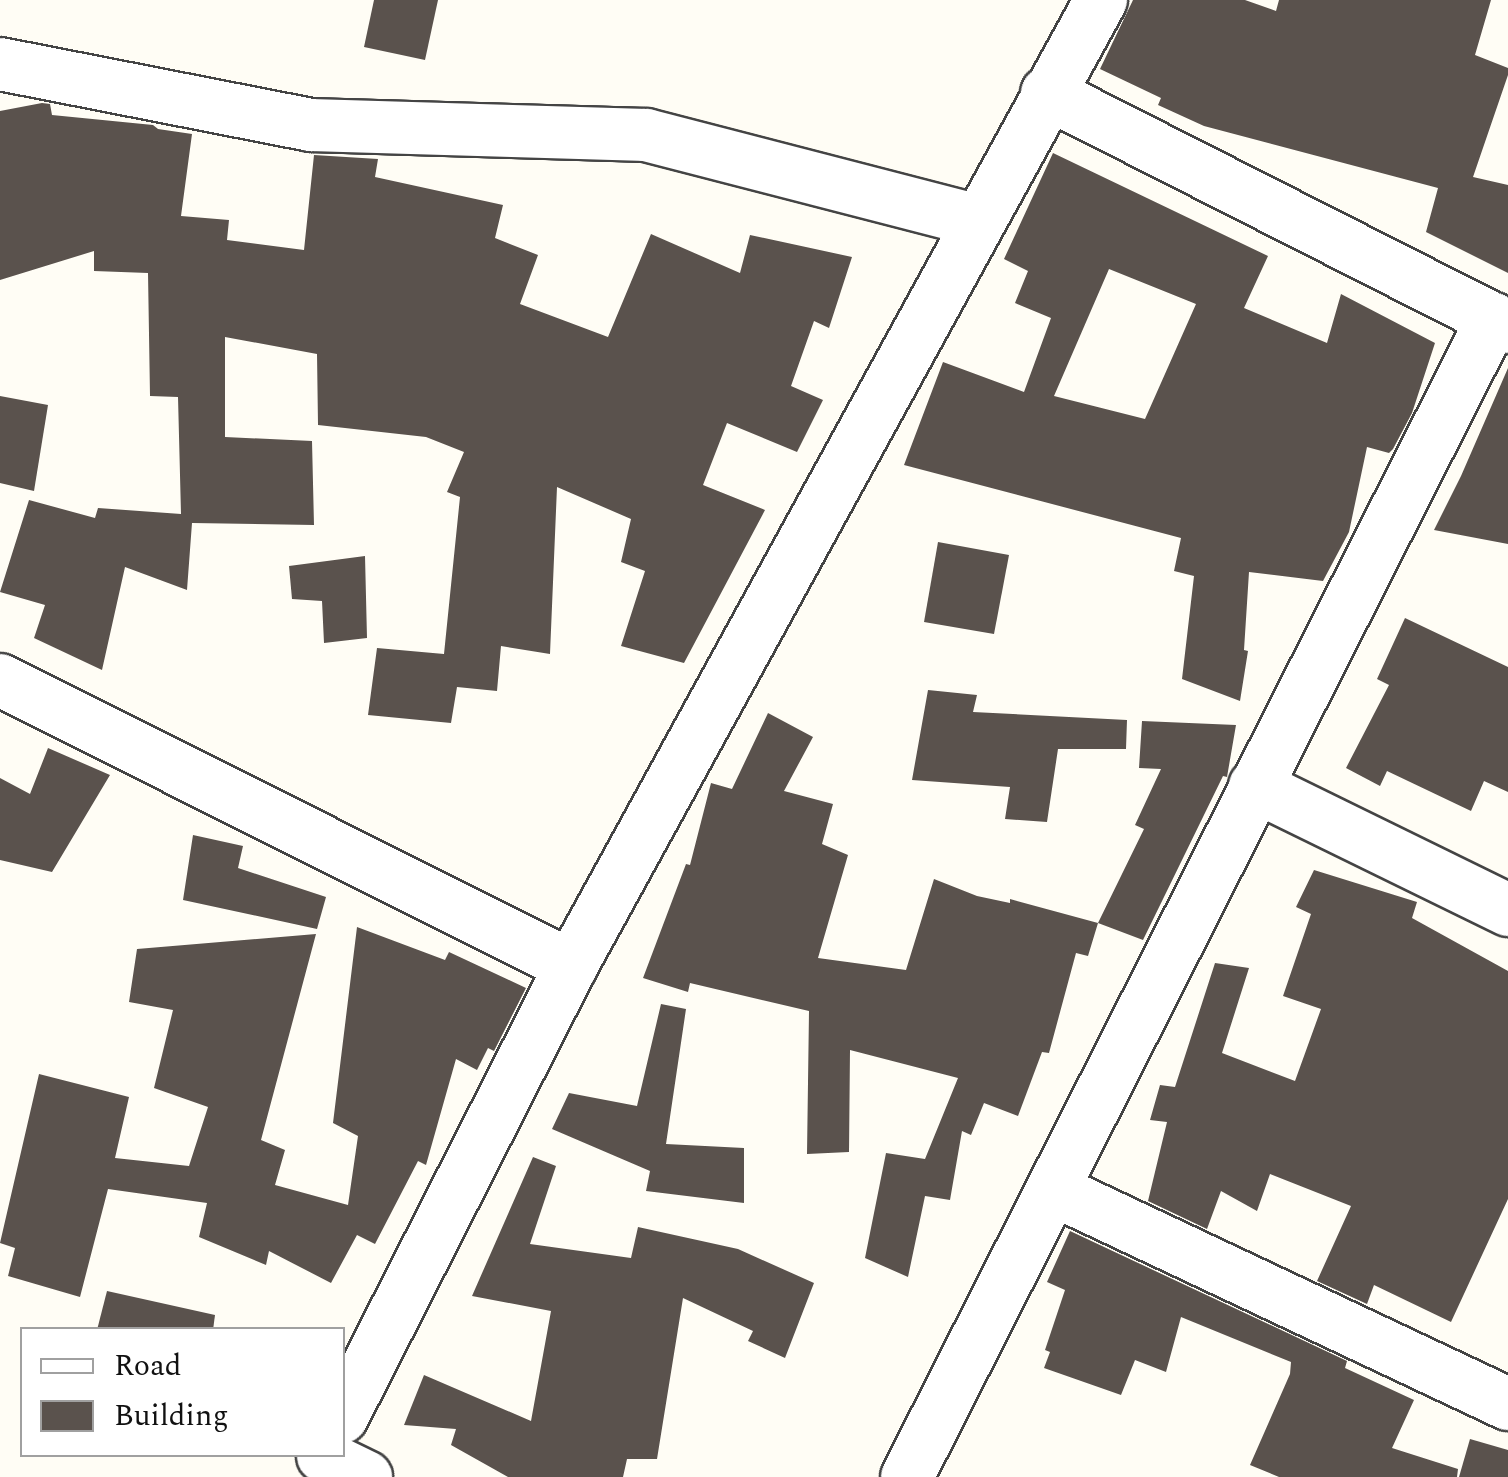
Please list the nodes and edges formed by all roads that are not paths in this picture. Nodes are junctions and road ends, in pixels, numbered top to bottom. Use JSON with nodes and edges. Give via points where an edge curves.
{"nodes":[{"id":1,"x":1101,"y":0,"type":"edge"},
{"id":2,"x":0,"y":64,"type":"edge"},
{"id":3,"x":1047,"y":93,"type":"junction"},
{"id":4,"x":978,"y":221,"type":"junction"},
{"id":5,"x":1501,"y":323,"type":"edge"},
{"id":6,"x":1,"y":682,"type":"edge"},
{"id":7,"x":1255,"y":786,"type":"junction"},
{"id":8,"x":1508,"y":910,"type":"edge"},
{"id":9,"x":571,"y":966,"type":"junction"},
{"id":10,"x":1054,"y":1190,"type":"junction"},
{"id":11,"x":1508,"y":1404,"type":"edge"},
{"id":12,"x":345,"y":1411,"type":"edge"},
{"id":13,"x":327,"y":1457,"type":"edge"},
{"id":14,"x":366,"y":1477,"type":"edge"},
{"id":15,"x":906,"y":1477,"type":"edge"}],
"edges":[{"from":1,"to":3,"type":"street"},
{"from":2,"to":4,"type":"street","via":[[311,125],[646,135]]},
{"from":3,"to":4,"type":"street"},
{"from":3,"to":5,"type":"street"},
{"from":4,"to":9,"type":"street"},
{"from":5,"to":7,"type":"street"},
{"from":6,"to":9,"type":"street"},
{"from":7,"to":8,"type":"street"},
{"from":7,"to":10,"type":"street"},
{"from":9,"to":12,"type":"street"},
{"from":10,"to":11,"type":"street"},
{"from":10,"to":15,"type":"street"},
{"from":13,"to":14,"type":"street"}]}
